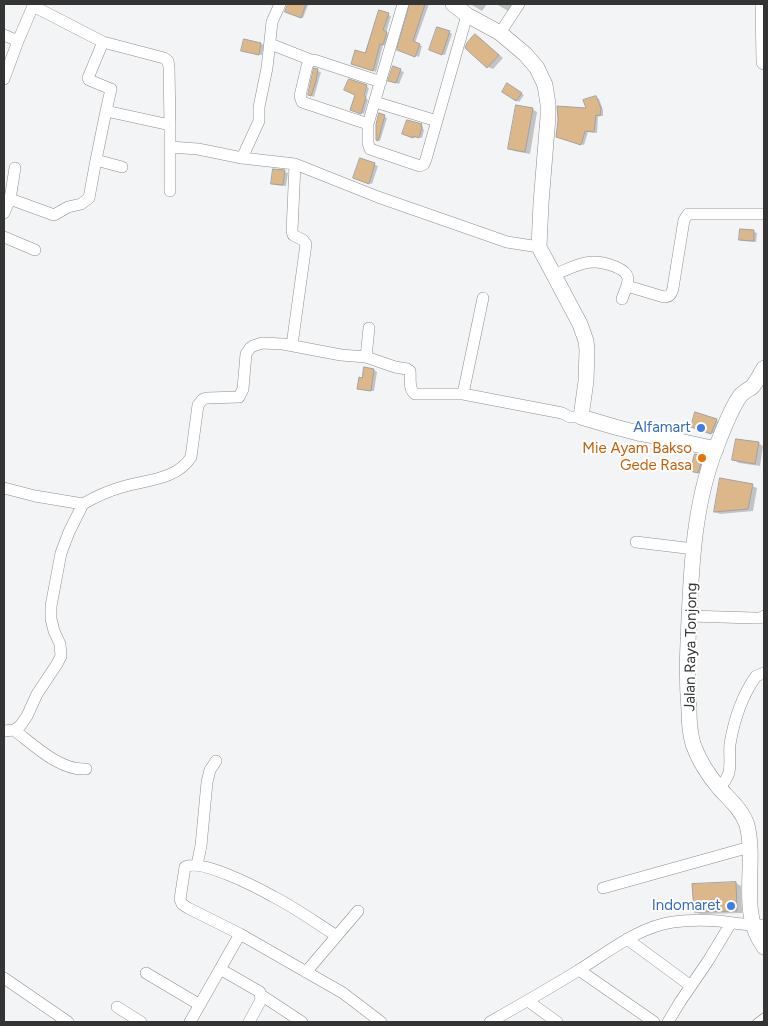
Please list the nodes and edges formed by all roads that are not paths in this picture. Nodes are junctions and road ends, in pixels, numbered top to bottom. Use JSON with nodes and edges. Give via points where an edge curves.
{"nodes":[{"id":1,"x":280,"y":4,"type":"edge"},
{"id":2,"x":403,"y":4,"type":"edge"},
{"id":3,"x":454,"y":4,"type":"edge"},
{"id":4,"x":519,"y":4,"type":"edge"},
{"id":5,"x":763,"y":4,"type":"edge"},
{"id":6,"x":31,"y":5,"type":"edge"},
{"id":7,"x":468,"y":15,"type":"junction"},
{"id":8,"x":500,"y":33,"type":"junction"},
{"id":9,"x":4,"y":35,"type":"edge"},
{"id":10,"x":18,"y":41,"type":"junction"},
{"id":11,"x":104,"y":42,"type":"junction"},
{"id":12,"x":273,"y":45,"type":"dead end"},
{"id":13,"x":311,"y":60,"type":"junction"},
{"id":14,"x":764,"y":62,"type":"edge"},
{"id":15,"x":4,"y":78,"type":"edge"},
{"id":16,"x":380,"y":82,"type":"junction"},
{"id":17,"x":375,"y":102,"type":"junction"},
{"id":18,"x":106,"y":111,"type":"junction"},
{"id":19,"x":437,"y":121,"type":"junction"},
{"id":20,"x":368,"y":124,"type":"junction"},
{"id":21,"x":170,"y":125,"type":"junction"},
{"id":22,"x":170,"y":147,"type":"junction"},
{"id":23,"x":242,"y":158,"type":"junction"},
{"id":24,"x":96,"y":160,"type":"junction"},
{"id":25,"x":296,"y":164,"type":"junction"},
{"id":26,"x":122,"y":167,"type":"dead end"},
{"id":27,"x":15,"y":168,"type":"dead end"},
{"id":28,"x":170,"y":191,"type":"dead end"},
{"id":29,"x":10,"y":199,"type":"junction"},
{"id":30,"x":4,"y":213,"type":"edge"},
{"id":31,"x":764,"y":214,"type":"edge"},
{"id":32,"x":4,"y":238,"type":"edge"},
{"id":33,"x":539,"y":247,"type":"junction"},
{"id":34,"x":35,"y":250,"type":"dead end"},
{"id":35,"x":553,"y":275,"type":"junction"},
{"id":36,"x":627,"y":286,"type":"junction"},
{"id":37,"x":483,"y":298,"type":"dead end"},
{"id":38,"x":622,"y":299,"type":"dead end"},
{"id":39,"x":369,"y":328,"type":"dead end"},
{"id":40,"x":292,"y":345,"type":"junction"},
{"id":41,"x":366,"y":357,"type":"junction"},
{"id":42,"x":764,"y":368,"type":"edge"},
{"id":43,"x":463,"y":394,"type":"junction"},
{"id":44,"x":581,"y":417,"type":"junction"},
{"id":45,"x":716,"y":449,"type":"junction"},
{"id":46,"x":4,"y":488,"type":"edge"},
{"id":47,"x":83,"y":504,"type":"junction"},
{"id":48,"x":636,"y":542,"type":"dead end"},
{"id":49,"x":694,"y":549,"type":"junction"},
{"id":50,"x":689,"y":616,"type":"junction"},
{"id":51,"x":764,"y":616,"type":"edge"},
{"id":52,"x":764,"y":674,"type":"edge"},
{"id":53,"x":9,"y":730,"type":"edge"},
{"id":54,"x":216,"y":761,"type":"dead end"},
{"id":55,"x":86,"y":769,"type":"dead end"},
{"id":56,"x":720,"y":788,"type":"junction"},
{"id":57,"x":750,"y":847,"type":"junction"},
{"id":58,"x":197,"y":865,"type":"junction"},
{"id":59,"x":603,"y":888,"type":"dead end"},
{"id":60,"x":358,"y":910,"type":"dead end"},
{"id":61,"x":731,"y":923,"type":"junction"},
{"id":62,"x":759,"y":925,"type":"edge"},
{"id":63,"x":240,"y":934,"type":"junction"},
{"id":64,"x":337,"y":936,"type":"junction"},
{"id":65,"x":628,"y":939,"type":"junction"},
{"id":66,"x":764,"y":947,"type":"edge"},
{"id":67,"x":220,"y":969,"type":"junction"},
{"id":68,"x":579,"y":970,"type":"junction"},
{"id":69,"x":306,"y":972,"type":"junction"},
{"id":70,"x":146,"y":974,"type":"dead end"},
{"id":71,"x":4,"y":978,"type":"edge"},
{"id":72,"x":691,"y":986,"type":"junction"},
{"id":73,"x":261,"y":995,"type":"junction"},
{"id":74,"x":528,"y":1001,"type":"junction"},
{"id":75,"x":200,"y":1005,"type":"junction"},
{"id":76,"x":117,"y":1007,"type":"dead end"},
{"id":77,"x":764,"y":1016,"type":"edge"},
{"id":78,"x":68,"y":1022,"type":"edge"},
{"id":79,"x":141,"y":1022,"type":"edge"},
{"id":80,"x":190,"y":1022,"type":"edge"},
{"id":81,"x":249,"y":1022,"type":"edge"},
{"id":82,"x":303,"y":1022,"type":"edge"},
{"id":83,"x":382,"y":1022,"type":"edge"},
{"id":84,"x":490,"y":1022,"type":"edge"},
{"id":85,"x":557,"y":1022,"type":"edge"},
{"id":86,"x":654,"y":1022,"type":"edge"},
{"id":87,"x":668,"y":1022,"type":"edge"},
{"id":88,"x":756,"y":1022,"type":"edge"}],
"edges":[{"from":1,"to":23,"type":"street","via":[[272,22],[259,121]]},
{"from":2,"to":16,"type":"street"},
{"from":3,"to":7,"type":"main road"},
{"from":4,"to":8,"type":"street"},
{"from":5,"to":14,"type":"main road"},
{"from":6,"to":10,"type":"street"},
{"from":6,"to":11,"type":"street"},
{"from":7,"to":8,"type":"main road"},
{"from":7,"to":19,"type":"street"},
{"from":8,"to":33,"type":"main road","via":[[538,68],[547,94]]},
{"from":9,"to":10,"type":"street"},
{"from":10,"to":15,"type":"street"},
{"from":11,"to":18,"type":"street","via":[[88,78],[110,88]]},
{"from":11,"to":21,"type":"street","via":[[168,61]]},
{"from":12,"to":13,"type":"street"},
{"from":13,"to":16,"type":"street"},
{"from":13,"to":20,"type":"street","via":[[300,96],[302,102]]},
{"from":16,"to":17,"type":"street"},
{"from":17,"to":19,"type":"street"},
{"from":17,"to":20,"type":"street"},
{"from":18,"to":21,"type":"street"},
{"from":18,"to":24,"type":"street"},
{"from":19,"to":20,"type":"street","via":[[426,159],[420,166],[370,149]]},
{"from":21,"to":22,"type":"street"},
{"from":22,"to":23,"type":"street"},
{"from":22,"to":28,"type":"street"},
{"from":23,"to":25,"type":"street"},
{"from":24,"to":26,"type":"street"},
{"from":24,"to":29,"type":"street","via":[[88,198],[81,204],[54,215]]},
{"from":25,"to":33,"type":"street","via":[[498,239]]},
{"from":25,"to":40,"type":"street","via":[[292,231],[306,244]]},
{"from":27,"to":29,"type":"street"},
{"from":29,"to":30,"type":"street"},
{"from":31,"to":36,"type":"street","via":[[688,214],[684,220],[670,295],[664,297]]},
{"from":32,"to":34,"type":"street"},
{"from":33,"to":35,"type":"main road"},
{"from":35,"to":36,"type":"street","via":[[584,263],[598,262],[625,271]]},
{"from":35,"to":44,"type":"main road","via":[[586,341],[586,381]]},
{"from":36,"to":38,"type":"street"},
{"from":37,"to":43,"type":"street"},
{"from":39,"to":41,"type":"street"},
{"from":40,"to":41,"type":"street"},
{"from":40,"to":47,"type":"street","via":[[262,343],[253,346],[245,358],[243,390],[239,397],[207,398],[200,402],[191,457],[182,468],[153,480],[107,492]]},
{"from":41,"to":43,"type":"street","via":[[409,370],[411,389],[415,394]]},
{"from":42,"to":45,"type":"main road","name":"Jalan Raya Tonjong","via":[[755,383],[741,395]]},
{"from":43,"to":44,"type":"street"},
{"from":44,"to":45,"type":"main road"},
{"from":45,"to":49,"type":"main road","name":"Jalan Raya Tonjong","via":[[704,485]]},
{"from":46,"to":47,"type":"street"},
{"from":47,"to":53,"type":"street","via":[[61,553],[50,606],[60,656],[27,716],[20,726]]},
{"from":48,"to":49,"type":"street"},
{"from":49,"to":50,"type":"main road","name":"Jalan Raya Tonjong"},
{"from":50,"to":51,"type":"street"},
{"from":50,"to":56,"type":"main road","name":"Jalan Raya Tonjong","via":[[687,662],[692,741],[699,760]]},
{"from":52,"to":56,"type":"street","via":[[756,676],[745,693],[730,745],[730,770]]},
{"from":53,"to":55,"type":"street","via":[[61,764]]},
{"from":54,"to":58,"type":"street","via":[[207,782]]},
{"from":56,"to":57,"type":"main road","name":"Jalan Raya Tonjong","via":[[742,815]]},
{"from":57,"to":59,"type":"street"},
{"from":57,"to":62,"type":"main road","name":"Jalan Raya Tonjong","via":[[750,902]]},
{"from":58,"to":63,"type":"street","via":[[185,867],[182,904]]},
{"from":58,"to":64,"type":"street","via":[[223,872],[275,897]]},
{"from":60,"to":64,"type":"street"},
{"from":61,"to":62,"type":"street"},
{"from":61,"to":65,"type":"street","via":[[672,922]]},
{"from":61,"to":72,"type":"street"},
{"from":62,"to":66,"type":"main road","name":"Jalan Raya Tonjong"},
{"from":63,"to":67,"type":"street"},
{"from":63,"to":69,"type":"street"},
{"from":64,"to":69,"type":"street"},
{"from":65,"to":68,"type":"street"},
{"from":65,"to":72,"type":"street"},
{"from":67,"to":73,"type":"street"},
{"from":67,"to":75,"type":"street"},
{"from":68,"to":74,"type":"street"},
{"from":68,"to":86,"type":"street"},
{"from":69,"to":83,"type":"street","via":[[343,993]]},
{"from":70,"to":75,"type":"street"},
{"from":71,"to":78,"type":"street"},
{"from":72,"to":87,"type":"street"},
{"from":73,"to":81,"type":"street"},
{"from":73,"to":82,"type":"street"},
{"from":74,"to":84,"type":"street"},
{"from":74,"to":85,"type":"street"},
{"from":75,"to":80,"type":"street"},
{"from":76,"to":79,"type":"street"},
{"from":77,"to":88,"type":"lane"}]}
